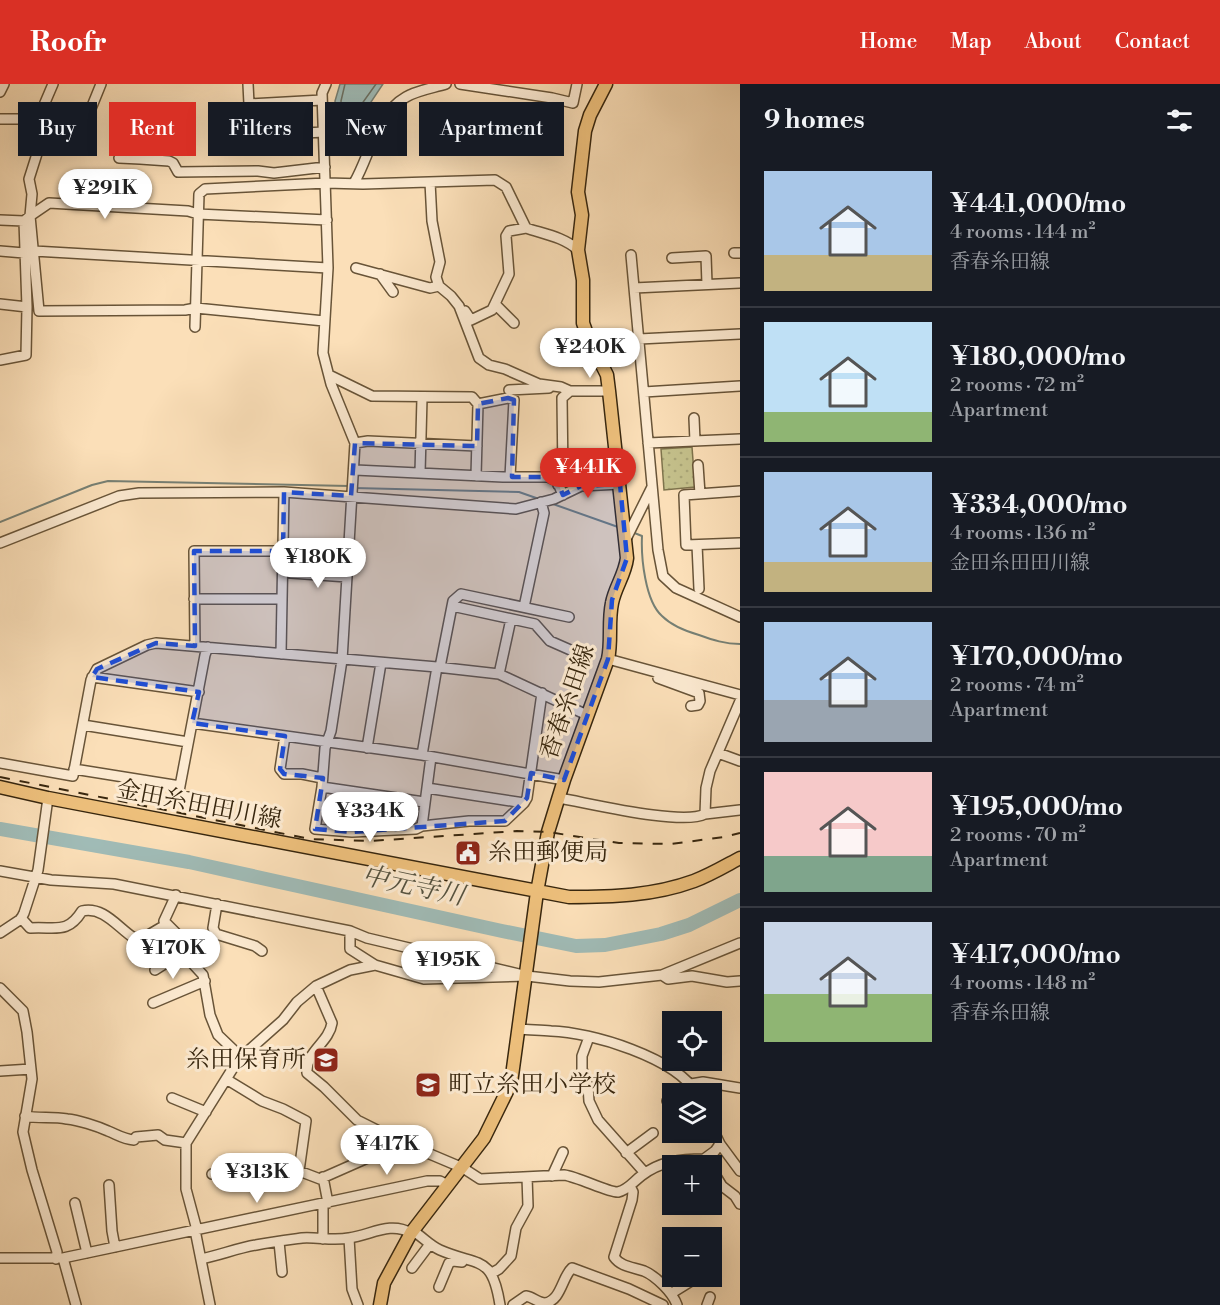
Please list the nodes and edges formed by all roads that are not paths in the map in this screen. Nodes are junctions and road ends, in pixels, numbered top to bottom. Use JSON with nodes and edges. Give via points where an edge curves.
{"nodes":[{"id":1,"x":4,"y":84,"type":"edge"},
{"id":2,"x":52,"y":84,"type":"edge"},
{"id":3,"x":101,"y":84,"type":"edge"},
{"id":4,"x":248,"y":84,"type":"edge"},
{"id":5,"x":446,"y":84,"type":"edge"},
{"id":6,"x":460,"y":84,"type":"edge"},
{"id":7,"x":577,"y":84,"type":"edge"},
{"id":8,"x":606,"y":84,"type":"edge"},
{"id":9,"x":324,"y":85,"type":"edge"},
{"id":10,"x":491,"y":86,"type":"edge"},
{"id":11,"x":0,"y":93,"type":"edge"},
{"id":12,"x":322,"y":100,"type":"junction"},
{"id":13,"x":45,"y":102,"type":"edge"},
{"id":14,"x":94,"y":102,"type":"edge"},
{"id":15,"x":0,"y":119,"type":"edge"},
{"id":16,"x":18,"y":119,"type":"edge"},
{"id":17,"x":323,"y":132,"type":"junction"},
{"id":18,"x":313,"y":133,"type":"edge"},
{"id":19,"x":36,"y":156,"type":"edge"},
{"id":20,"x":141,"y":156,"type":"edge"},
{"id":21,"x":119,"y":158,"type":"dead end"},
{"id":22,"x":140,"y":159,"type":"junction"},
{"id":23,"x":325,"y":167,"type":"junction"},
{"id":24,"x":430,"y":182,"type":"junction"},
{"id":25,"x":326,"y":183,"type":"junction"},
{"id":26,"x":354,"y":183,"type":"junction"},
{"id":27,"x":198,"y":214,"type":"junction"},
{"id":28,"x":27,"y":219,"type":"junction"},
{"id":29,"x":0,"y":220,"type":"edge"},
{"id":30,"x":327,"y":220,"type":"junction"},
{"id":31,"x":526,"y":228,"type":"junction"},
{"id":32,"x":578,"y":250,"type":"junction"},
{"id":33,"x":0,"y":251,"type":"edge"},
{"id":34,"x":29,"y":252,"type":"junction"},
{"id":35,"x":632,"y":255,"type":"dead end"},
{"id":36,"x":672,"y":258,"type":"dead end"},
{"id":37,"x":197,"y":260,"type":"junction"},
{"id":38,"x":328,"y":268,"type":"junction"},
{"id":39,"x":356,"y":268,"type":"dead end"},
{"id":40,"x":380,"y":274,"type":"junction"},
{"id":41,"x":740,"y":283,"type":"edge"},
{"id":42,"x":707,"y":284,"type":"junction"},
{"id":43,"x":439,"y":286,"type":"junction"},
{"id":44,"x":634,"y":288,"type":"junction"},
{"id":45,"x":393,"y":292,"type":"dead end"},
{"id":46,"x":0,"y":304,"type":"edge"},
{"id":47,"x":495,"y":304,"type":"junction"},
{"id":48,"x":459,"y":306,"type":"junction"},
{"id":49,"x":27,"y":307,"type":"junction"},
{"id":50,"x":196,"y":308,"type":"junction"},
{"id":51,"x":324,"y":321,"type":"junction"},
{"id":52,"x":514,"y":323,"type":"dead end"},
{"id":53,"x":195,"y":327,"type":"dead end"},
{"id":54,"x":740,"y":334,"type":"edge"},
{"id":55,"x":639,"y":339,"type":"junction"},
{"id":56,"x":0,"y":360,"type":"edge"},
{"id":57,"x":329,"y":375,"type":"junction"},
{"id":58,"x":740,"y":386,"type":"edge"},
{"id":59,"x":565,"y":389,"type":"junction"},
{"id":60,"x":509,"y":390,"type":"dead end"},
{"id":61,"x":609,"y":391,"type":"junction"},
{"id":62,"x":644,"y":392,"type":"junction"},
{"id":63,"x":422,"y":398,"type":"junction"},
{"id":64,"x":478,"y":404,"type":"junction"},
{"id":65,"x":694,"y":418,"type":"dead end"},
{"id":66,"x":740,"y":439,"type":"edge"},
{"id":67,"x":695,"y":441,"type":"junction"},
{"id":68,"x":355,"y":442,"type":"junction"},
{"id":69,"x":648,"y":443,"type":"junction"},
{"id":70,"x":421,"y":444,"type":"junction"},
{"id":71,"x":477,"y":446,"type":"junction"},
{"id":72,"x":699,"y":465,"type":"dead end"},
{"id":73,"x":355,"y":470,"type":"junction"},
{"id":74,"x":420,"y":473,"type":"junction"},
{"id":75,"x":476,"y":476,"type":"junction"},
{"id":76,"x":510,"y":477,"type":"junction"},
{"id":77,"x":620,"y":484,"type":"junction"},
{"id":78,"x":653,"y":484,"type":"junction"},
{"id":79,"x":558,"y":485,"type":"junction"},
{"id":80,"x":740,"y":491,"type":"edge"},
{"id":81,"x":284,"y":492,"type":"junction"},
{"id":82,"x":700,"y":494,"type":"junction"},
{"id":83,"x":563,"y":495,"type":"junction"},
{"id":84,"x":352,"y":496,"type":"junction"},
{"id":85,"x":541,"y":502,"type":"junction"},
{"id":86,"x":625,"y":541,"type":"junction"},
{"id":87,"x":0,"y":543,"type":"edge"},
{"id":88,"x":740,"y":543,"type":"edge"},
{"id":89,"x":697,"y":545,"type":"junction"},
{"id":90,"x":283,"y":551,"type":"junction"},
{"id":91,"x":291,"y":573,"type":"dead end"},
{"id":92,"x":347,"y":577,"type":"junction"},
{"id":93,"x":699,"y":589,"type":"dead end"},
{"id":94,"x":194,"y":599,"type":"junction"},
{"id":95,"x":282,"y":599,"type":"junction"},
{"id":96,"x":452,"y":606,"type":"junction"},
{"id":97,"x":524,"y":608,"type":"junction"},
{"id":98,"x":569,"y":617,"type":"dead end"},
{"id":99,"x":740,"y":617,"type":"edge"},
{"id":100,"x":511,"y":619,"type":"junction"},
{"id":101,"x":195,"y":646,"type":"junction"},
{"id":102,"x":208,"y":647,"type":"junction"},
{"id":103,"x":575,"y":652,"type":"dead end"},
{"id":104,"x":281,"y":654,"type":"junction"},
{"id":105,"x":608,"y":659,"type":"junction"},
{"id":106,"x":342,"y":660,"type":"junction"},
{"id":107,"x":381,"y":663,"type":"junction"},
{"id":108,"x":439,"y":667,"type":"junction"},
{"id":109,"x":653,"y":671,"type":"junction"},
{"id":110,"x":499,"y":674,"type":"junction"},
{"id":111,"x":92,"y":677,"type":"junction"},
{"id":112,"x":199,"y":692,"type":"junction"},
{"id":113,"x":542,"y":693,"type":"junction"},
{"id":114,"x":740,"y":694,"type":"edge"},
{"id":115,"x":740,"y":701,"type":"edge"},
{"id":116,"x":691,"y":706,"type":"dead end"},
{"id":117,"x":587,"y":715,"type":"junction"},
{"id":118,"x":192,"y":723,"type":"junction"},
{"id":119,"x":83,"y":724,"type":"junction"},
{"id":120,"x":285,"y":736,"type":"junction"},
{"id":121,"x":188,"y":742,"type":"junction"},
{"id":122,"x":328,"y":742,"type":"junction"},
{"id":123,"x":367,"y":748,"type":"junction"},
{"id":124,"x":718,"y":753,"type":"junction"},
{"id":125,"x":427,"y":756,"type":"junction"},
{"id":126,"x":740,"y":761,"type":"edge"},
{"id":127,"x":0,"y":763,"type":"edge"},
{"id":128,"x":74,"y":770,"type":"junction"},
{"id":129,"x":531,"y":773,"type":"junction"},
{"id":130,"x":564,"y":780,"type":"junction"},
{"id":131,"x":322,"y":782,"type":"junction"},
{"id":132,"x":180,"y":786,"type":"junction"},
{"id":133,"x":0,"y":787,"type":"edge"},
{"id":134,"x":427,"y":788,"type":"junction"},
{"id":135,"x":559,"y":798,"type":"junction"},
{"id":136,"x":424,"y":802,"type":"junction"},
{"id":137,"x":524,"y":803,"type":"junction"},
{"id":138,"x":48,"y":804,"type":"junction"},
{"id":139,"x":223,"y":804,"type":"dead end"},
{"id":140,"x":740,"y":810,"type":"edge"},
{"id":141,"x":705,"y":814,"type":"junction"},
{"id":142,"x":422,"y":826,"type":"junction"},
{"id":143,"x":740,"y":858,"type":"edge"},
{"id":144,"x":0,"y":871,"type":"edge"},
{"id":145,"x":36,"y":874,"type":"junction"},
{"id":146,"x":176,"y":896,"type":"junction"},
{"id":147,"x":536,"y":897,"type":"junction"},
{"id":148,"x":217,"y":904,"type":"junction"},
{"id":149,"x":21,"y":918,"type":"junction"},
{"id":150,"x":167,"y":924,"type":"junction"},
{"id":151,"x":350,"y":931,"type":"junction"},
{"id":152,"x":0,"y":933,"type":"edge"},
{"id":153,"x":740,"y":943,"type":"edge"},
{"id":154,"x":185,"y":951,"type":"junction"},
{"id":155,"x":262,"y":951,"type":"dead end"},
{"id":156,"x":375,"y":965,"type":"junction"},
{"id":157,"x":155,"y":970,"type":"dead end"},
{"id":158,"x":527,"y":971,"type":"junction"},
{"id":159,"x":662,"y":975,"type":"junction"},
{"id":160,"x":205,"y":981,"type":"junction"},
{"id":161,"x":740,"y":981,"type":"edge"},
{"id":162,"x":316,"y":986,"type":"junction"},
{"id":163,"x":0,"y":988,"type":"edge"},
{"id":164,"x":153,"y":1003,"type":"dead end"},
{"id":165,"x":519,"y":1029,"type":"junction"},
{"id":166,"x":589,"y":1037,"type":"junction"},
{"id":167,"x":240,"y":1057,"type":"junction"},
{"id":168,"x":31,"y":1069,"type":"junction"},
{"id":169,"x":0,"y":1071,"type":"edge"},
{"id":170,"x":226,"y":1079,"type":"junction"},
{"id":171,"x":690,"y":1083,"type":"edge"},
{"id":172,"x":722,"y":1085,"type":"edge"},
{"id":173,"x":740,"y":1088,"type":"edge"},
{"id":174,"x":172,"y":1098,"type":"dead end"},
{"id":175,"x":206,"y":1112,"type":"junction"},
{"id":176,"x":25,"y":1116,"type":"junction"},
{"id":177,"x":653,"y":1133,"type":"dead end"},
{"id":178,"x":399,"y":1141,"type":"junction"},
{"id":179,"x":186,"y":1143,"type":"junction"},
{"id":180,"x":720,"y":1144,"type":"joint"},
{"id":181,"x":564,"y":1152,"type":"dead end"},
{"id":182,"x":626,"y":1153,"type":"junction"},
{"id":183,"x":713,"y":1155,"type":"edge"},
{"id":184,"x":662,"y":1165,"type":"edge"},
{"id":185,"x":463,"y":1168,"type":"junction"},
{"id":186,"x":299,"y":1171,"type":"junction"},
{"id":187,"x":740,"y":1171,"type":"edge"},
{"id":188,"x":645,"y":1173,"type":"junction"},
{"id":189,"x":212,"y":1174,"type":"dead end"},
{"id":190,"x":552,"y":1176,"type":"junction"},
{"id":191,"x":323,"y":1177,"type":"junction"},
{"id":192,"x":527,"y":1177,"type":"junction"},
{"id":193,"x":109,"y":1185,"type":"dead end"},
{"id":194,"x":448,"y":1185,"type":"junction"},
{"id":195,"x":630,"y":1186,"type":"junction"},
{"id":196,"x":722,"y":1186,"type":"edge"},
{"id":197,"x":738,"y":1197,"type":"edge"},
{"id":198,"x":75,"y":1203,"type":"dead end"},
{"id":199,"x":325,"y":1203,"type":"junction"},
{"id":200,"x":196,"y":1230,"type":"junction"},
{"id":201,"x":412,"y":1232,"type":"junction"},
{"id":202,"x":349,"y":1238,"type":"junction"},
{"id":203,"x":323,"y":1239,"type":"junction"},
{"id":204,"x":279,"y":1242,"type":"junction"},
{"id":205,"x":430,"y":1244,"type":"junction"},
{"id":206,"x":115,"y":1247,"type":"junction"},
{"id":207,"x":87,"y":1253,"type":"junction"},
{"id":208,"x":0,"y":1258,"type":"edge"},
{"id":209,"x":60,"y":1258,"type":"junction"},
{"id":210,"x":466,"y":1258,"type":"junction"},
{"id":211,"x":201,"y":1259,"type":"junction"},
{"id":212,"x":412,"y":1268,"type":"dead end"},
{"id":213,"x":282,"y":1272,"type":"dead end"},
{"id":214,"x":492,"y":1273,"type":"junction"},
{"id":215,"x":439,"y":1287,"type":"dead end"},
{"id":216,"x":682,"y":1287,"type":"edge"},
{"id":217,"x":672,"y":1293,"type":"junction"},
{"id":218,"x":76,"y":1305,"type":"edge"},
{"id":219,"x":210,"y":1305,"type":"edge"},
{"id":220,"x":358,"y":1305,"type":"edge"},
{"id":221,"x":380,"y":1305,"type":"edge"},
{"id":222,"x":500,"y":1305,"type":"edge"},
{"id":223,"x":513,"y":1305,"type":"edge"},
{"id":224,"x":663,"y":1305,"type":"edge"},
{"id":225,"x":676,"y":1305,"type":"edge"}],
"edges":[{"from":1,"to":11,"type":"street"},
{"from":2,"to":13,"type":"street"},
{"from":3,"to":14,"type":"street"},
{"from":4,"to":12,"type":"street","via":[[249,104]]},
{"from":5,"to":26,"type":"street","via":[[405,97],[393,108]]},
{"from":6,"to":10,"type":"street"},
{"from":7,"to":10,"type":"street","via":[[573,103]]},
{"from":8,"to":32,"type":"main road","name":"香春糸田線","via":[[585,131]]},
{"from":9,"to":12,"type":"street"},
{"from":12,"to":17,"type":"street"},
{"from":15,"to":16,"type":"street"},
{"from":17,"to":18,"type":"street"},
{"from":17,"to":23,"type":"street"},
{"from":19,"to":28,"type":"street","via":[[29,179],[32,194]]},
{"from":20,"to":22,"type":"street"},
{"from":21,"to":22,"type":"street"},
{"from":22,"to":23,"type":"street","via":[[169,161],[178,172],[274,173]]},
{"from":23,"to":25,"type":"street"},
{"from":24,"to":26,"type":"street"},
{"from":24,"to":31,"type":"street","via":[[495,180],[506,187]]},
{"from":24,"to":43,"type":"street","via":[[440,262],[436,277]]},
{"from":25,"to":26,"type":"street"},
{"from":25,"to":27,"type":"street","via":[[205,189],[199,194]]},
{"from":25,"to":30,"type":"street"},
{"from":27,"to":28,"type":"street","via":[[49,203]]},
{"from":27,"to":30,"type":"street"},
{"from":27,"to":37,"type":"street"},
{"from":28,"to":29,"type":"street"},
{"from":28,"to":34,"type":"street"},
{"from":30,"to":38,"type":"street"},
{"from":31,"to":32,"type":"street","via":[[558,238]]},
{"from":31,"to":47,"type":"street","via":[[509,231],[506,236],[509,274]]},
{"from":32,"to":61,"type":"main road","name":"香春糸田線","via":[[583,323],[607,375]]},
{"from":33,"to":34,"type":"street"},
{"from":34,"to":37,"type":"street"},
{"from":34,"to":49,"type":"street"},
{"from":34,"to":50,"type":"street","via":[[39,311]]},
{"from":35,"to":44,"type":"street"},
{"from":36,"to":42,"type":"street","via":[[706,256]]},
{"from":37,"to":38,"type":"street"},
{"from":37,"to":50,"type":"street"},
{"from":38,"to":51,"type":"street"},
{"from":39,"to":40,"type":"street"},
{"from":40,"to":43,"type":"street","via":[[430,288]]},
{"from":40,"to":45,"type":"street"},
{"from":41,"to":42,"type":"street"},
{"from":42,"to":44,"type":"street"},
{"from":43,"to":48,"type":"street"},
{"from":44,"to":55,"type":"street"},
{"from":46,"to":49,"type":"street"},
{"from":47,"to":48,"type":"street","via":[[492,310],[471,320]]},
{"from":47,"to":52,"type":"street"},
{"from":48,"to":59,"type":"street","via":[[479,358],[539,384]]},
{"from":49,"to":56,"type":"street","via":[[26,355]]},
{"from":50,"to":51,"type":"street"},
{"from":50,"to":53,"type":"street"},
{"from":51,"to":57,"type":"street","via":[[323,353]]},
{"from":54,"to":55,"type":"street"},
{"from":55,"to":62,"type":"street"},
{"from":57,"to":63,"type":"street","via":[[372,396]]},
{"from":57,"to":68,"type":"street"},
{"from":58,"to":62,"type":"street"},
{"from":59,"to":60,"type":"street"},
{"from":59,"to":61,"type":"street"},
{"from":59,"to":79,"type":"street","via":[[563,476]]},
{"from":61,"to":77,"type":"main road","name":"香春糸田線"},
{"from":62,"to":69,"type":"street"},
{"from":63,"to":64,"type":"street","via":[[472,398]]},
{"from":63,"to":70,"type":"street"},
{"from":64,"to":71,"type":"street"},
{"from":64,"to":76,"type":"street","via":[[514,400]]},
{"from":65,"to":67,"type":"street"},
{"from":66,"to":67,"type":"street"},
{"from":67,"to":69,"type":"street"},
{"from":68,"to":70,"type":"street"},
{"from":68,"to":73,"type":"street"},
{"from":69,"to":78,"type":"street"},
{"from":70,"to":71,"type":"street"},
{"from":70,"to":74,"type":"street"},
{"from":71,"to":75,"type":"street"},
{"from":72,"to":82,"type":"street"},
{"from":73,"to":74,"type":"street"},
{"from":73,"to":84,"type":"street"},
{"from":74,"to":75,"type":"street"},
{"from":75,"to":76,"type":"street"},
{"from":76,"to":79,"type":"street","via":[[548,477]]},
{"from":77,"to":83,"type":"street","via":[[581,486]]},
{"from":77,"to":86,"type":"main road","name":"香春糸田線"},
{"from":78,"to":86,"type":"street"},
{"from":78,"to":99,"type":"street","via":[[663,576],[676,588]]},
{"from":79,"to":83,"type":"street"},
{"from":80,"to":82,"type":"street"},
{"from":81,"to":84,"type":"street"},
{"from":81,"to":87,"type":"street","via":[[120,496]]},
{"from":81,"to":90,"type":"street"},
{"from":82,"to":89,"type":"street","via":[[684,495],[686,545]]},
{"from":83,"to":85,"type":"street"},
{"from":84,"to":85,"type":"street","via":[[516,509]]},
{"from":84,"to":92,"type":"street"},
{"from":85,"to":97,"type":"street","via":[[544,513]]},
{"from":86,"to":105,"type":"main road","name":"香春糸田線","via":[[626,569],[612,600]]},
{"from":88,"to":89,"type":"street"},
{"from":89,"to":93,"type":"street"},
{"from":90,"to":94,"type":"street","via":[[194,551]]},
{"from":90,"to":95,"type":"street"},
{"from":91,"to":92,"type":"street"},
{"from":92,"to":106,"type":"street"},
{"from":94,"to":95,"type":"street"},
{"from":94,"to":101,"type":"street"},
{"from":95,"to":104,"type":"street"},
{"from":96,"to":97,"type":"street","via":[[461,594]]},
{"from":96,"to":100,"type":"street"},
{"from":96,"to":108,"type":"street"},
{"from":97,"to":98,"type":"street"},
{"from":100,"to":103,"type":"street","via":[[535,624],[550,641]]},
{"from":100,"to":110,"type":"street"},
{"from":101,"to":102,"type":"street"},
{"from":101,"to":111,"type":"street","via":[[147,645],[97,669]]},
{"from":102,"to":104,"type":"street"},
{"from":102,"to":112,"type":"street"},
{"from":104,"to":106,"type":"street"},
{"from":105,"to":109,"type":"street"},
{"from":105,"to":117,"type":"main road","name":"香春糸田線"},
{"from":106,"to":107,"type":"street"},
{"from":106,"to":122,"type":"street"},
{"from":107,"to":108,"type":"street"},
{"from":107,"to":123,"type":"street"},
{"from":108,"to":110,"type":"street"},
{"from":108,"to":125,"type":"street"},
{"from":109,"to":114,"type":"street"},
{"from":109,"to":116,"type":"street","via":[[658,678],[699,693],[698,705]]},
{"from":110,"to":113,"type":"street"},
{"from":111,"to":112,"type":"street"},
{"from":111,"to":119,"type":"street"},
{"from":112,"to":118,"type":"street"},
{"from":113,"to":117,"type":"street"},
{"from":113,"to":129,"type":"street"},
{"from":115,"to":124,"type":"street"},
{"from":117,"to":130,"type":"main road","name":"香春糸田線"},
{"from":118,"to":120,"type":"street"},
{"from":118,"to":121,"type":"street"},
{"from":119,"to":121,"type":"street"},
{"from":119,"to":128,"type":"street"},
{"from":120,"to":122,"type":"street"},
{"from":120,"to":131,"type":"street","via":[[280,769],[284,774],[302,774]]},
{"from":121,"to":132,"type":"street"},
{"from":122,"to":123,"type":"street"},
{"from":122,"to":131,"type":"street"},
{"from":123,"to":125,"type":"street"},
{"from":124,"to":126,"type":"street"},
{"from":124,"to":141,"type":"street","via":[[706,788]]},
{"from":125,"to":129,"type":"street"},
{"from":125,"to":134,"type":"street"},
{"from":127,"to":128,"type":"street","via":[[73,776]]},
{"from":128,"to":132,"type":"street"},
{"from":129,"to":130,"type":"street"},
{"from":129,"to":137,"type":"street"},
{"from":130,"to":135,"type":"main road","name":"香春糸田線"},
{"from":131,"to":136,"type":"street"},
{"from":131,"to":142,"type":"street","via":[[315,829],[352,832]]},
{"from":132,"to":139,"type":"street","via":[[178,795]]},
{"from":133,"to":138,"type":"main road","name":"金田糸田田川線"},
{"from":134,"to":136,"type":"street"},
{"from":134,"to":137,"type":"street"},
{"from":135,"to":141,"type":"street","via":[[664,816],[698,818]]},
{"from":135,"to":147,"type":"main road","name":"香春糸田線","via":[[548,832]]},
{"from":136,"to":142,"type":"street"},
{"from":137,"to":142,"type":"street","via":[[505,821]]},
{"from":138,"to":145,"type":"street"},
{"from":138,"to":147,"type":"main road","name":"金田糸田田川線"},
{"from":140,"to":141,"type":"street"},
{"from":143,"to":147,"type":"main road","name":"金田糸田田川線","via":[[694,880],[654,892],[612,897]]},
{"from":144,"to":145,"type":"street"},
{"from":145,"to":146,"type":"street"},
{"from":145,"to":149,"type":"street"},
{"from":146,"to":148,"type":"street"},
{"from":146,"to":150,"type":"street","via":[[164,921]]},
{"from":147,"to":158,"type":"main road","name":"香春糸田線"},
{"from":148,"to":151,"type":"street"},
{"from":148,"to":155,"type":"street","via":[[213,928],[216,934]]},
{"from":149,"to":150,"type":"street","via":[[30,928],[61,928],[71,926],[82,911],[90,910],[106,916],[134,938],[145,937]]},
{"from":149,"to":152,"type":"street"},
{"from":150,"to":154,"type":"street","via":[[178,934]]},
{"from":151,"to":156,"type":"street","via":[[350,949]]},
{"from":151,"to":158,"type":"street","via":[[367,938]]},
{"from":153,"to":159,"type":"street"},
{"from":154,"to":157,"type":"street"},
{"from":154,"to":160,"type":"street"},
{"from":156,"to":158,"type":"street","via":[[424,980]]},
{"from":156,"to":162,"type":"street","via":[[351,970]]},
{"from":158,"to":159,"type":"street","via":[[570,981],[599,982]]},
{"from":158,"to":165,"type":"main road","name":"香春糸田線"},
{"from":159,"to":161,"type":"street","via":[[668,979],[692,976]]},
{"from":160,"to":164,"type":"street"},
{"from":160,"to":167,"type":"street","via":[[210,1015],[218,1035]]},
{"from":162,"to":167,"type":"street"},
{"from":162,"to":178,"type":"street","via":[[332,1023],[328,1035],[308,1059],[307,1073],[357,1120]]},
{"from":163,"to":168,"type":"street","via":[[23,1011]]},
{"from":165,"to":166,"type":"street"},
{"from":165,"to":185,"type":"main road","name":"香春糸田線","via":[[511,1083],[490,1128]]},
{"from":166,"to":171,"type":"street","via":[[655,1059]]},
{"from":166,"to":182,"type":"street","via":[[582,1069],[589,1101],[598,1120]]},
{"from":167,"to":170,"type":"street"},
{"from":168,"to":169,"type":"street"},
{"from":168,"to":176,"type":"street"},
{"from":170,"to":175,"type":"street"},
{"from":170,"to":186,"type":"street","via":[[306,1121]]},
{"from":172,"to":173,"type":"street"},
{"from":174,"to":175,"type":"street"},
{"from":175,"to":179,"type":"street"},
{"from":176,"to":179,"type":"street","via":[[68,1119],[123,1139],[158,1135]]},
{"from":176,"to":209,"type":"street","via":[[26,1148]]},
{"from":177,"to":182,"type":"street"},
{"from":178,"to":185,"type":"street"},
{"from":178,"to":191,"type":"street"},
{"from":179,"to":200,"type":"street","via":[[186,1189]]},
{"from":180,"to":183,"type":"street"},
{"from":180,"to":187,"type":"street"},
{"from":181,"to":190,"type":"street"},
{"from":182,"to":188,"type":"street"},
{"from":184,"to":188,"type":"street"},
{"from":185,"to":192,"type":"street","via":[[480,1179]]},
{"from":185,"to":194,"type":"main road","name":"香春糸田線"},
{"from":186,"to":189,"type":"street"},
{"from":186,"to":191,"type":"street"},
{"from":188,"to":195,"type":"street"},
{"from":190,"to":192,"type":"street"},
{"from":190,"to":195,"type":"street","via":[[573,1176],[617,1192]]},
{"from":191,"to":199,"type":"street"},
{"from":192,"to":214,"type":"street","via":[[528,1206],[516,1228],[511,1256]]},
{"from":193,"to":206,"type":"street"},
{"from":194,"to":199,"type":"street","via":[[427,1181]]},
{"from":194,"to":201,"type":"main road","name":"香春糸田線"},
{"from":195,"to":217,"type":"street","via":[[632,1200],[614,1257],[618,1263],[653,1275]]},
{"from":196,"to":197,"type":"street"},
{"from":198,"to":207,"type":"street"},
{"from":199,"to":200,"type":"street"},
{"from":199,"to":203,"type":"street"},
{"from":200,"to":206,"type":"street"},
{"from":200,"to":211,"type":"street"},
{"from":201,"to":202,"type":"street","via":[[390,1228]]},
{"from":201,"to":205,"type":"street"},
{"from":201,"to":221,"type":"main road","name":"香春糸田線","via":[[384,1283]]},
{"from":202,"to":203,"type":"street"},
{"from":202,"to":220,"type":"street","via":[[352,1289]]},
{"from":203,"to":204,"type":"street"},
{"from":204,"to":211,"type":"street"},
{"from":204,"to":213,"type":"street"},
{"from":205,"to":210,"type":"street"},
{"from":205,"to":212,"type":"street"},
{"from":206,"to":207,"type":"street"},
{"from":207,"to":209,"type":"street"},
{"from":208,"to":209,"type":"street"},
{"from":209,"to":218,"type":"street"},
{"from":210,"to":214,"type":"street"},
{"from":210,"to":215,"type":"street","via":[[464,1263],[449,1263]]},
{"from":211,"to":219,"type":"street"},
{"from":214,"to":222,"type":"street"},
{"from":216,"to":217,"type":"street"},
{"from":217,"to":225,"type":"street"},
{"from":223,"to":224,"type":"street","via":[[526,1296],[546,1303],[553,1299],[572,1268]]}]}
